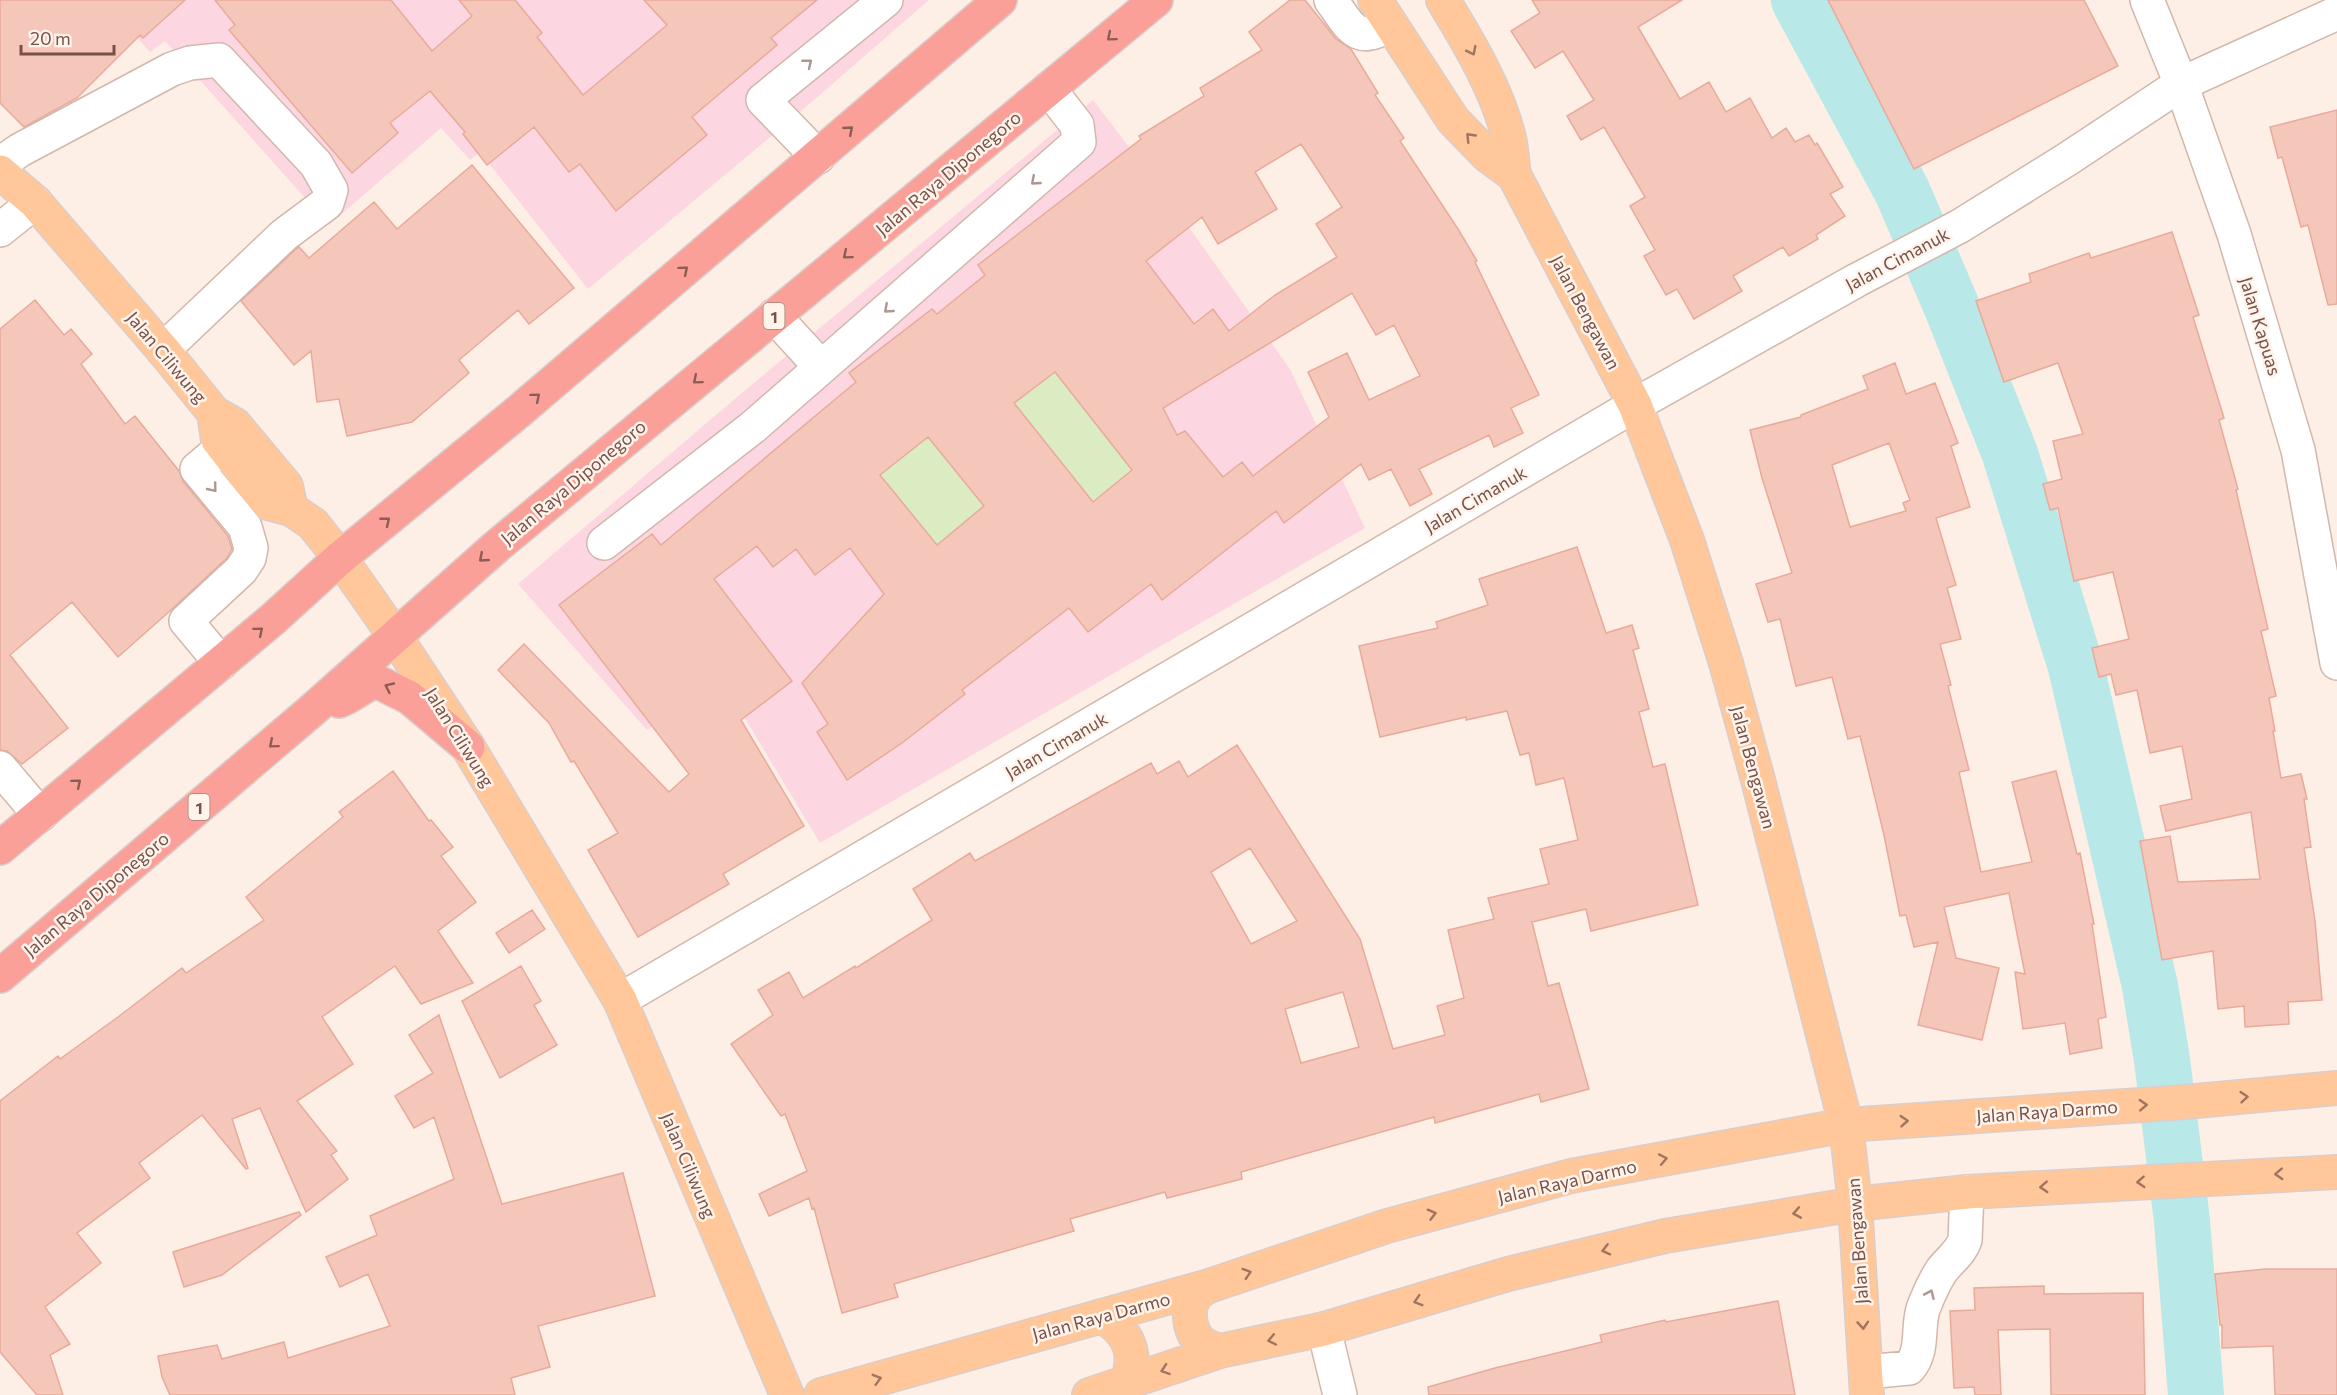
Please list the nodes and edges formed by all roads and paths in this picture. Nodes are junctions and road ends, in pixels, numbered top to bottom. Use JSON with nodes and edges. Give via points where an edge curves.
{"nodes":[{"id":1,"x":886,"y":0,"type":"edge"},
{"id":2,"x":1000,"y":0,"type":"edge"},
{"id":3,"x":1156,"y":0,"type":"edge"},
{"id":4,"x":1331,"y":0,"type":"edge"},
{"id":5,"x":1443,"y":0,"type":"edge"},
{"id":6,"x":2147,"y":0,"type":"edge"},
{"id":7,"x":1383,"y":11,"type":"edge"},
{"id":8,"x":2337,"y":13,"type":"edge"},
{"id":9,"x":2181,"y":84,"type":"junction"},
{"id":10,"x":1049,"y":88,"type":"junction"},
{"id":11,"x":818,"y":157,"type":"junction"},
{"id":12,"x":0,"y":164,"type":"edge"},
{"id":13,"x":0,"y":172,"type":"edge"},
{"id":14,"x":1514,"y":175,"type":"junction"},
{"id":15,"x":35,"y":202,"type":"junction"},
{"id":16,"x":0,"y":230,"type":"edge"},
{"id":17,"x":774,"y":316,"type":"junction"},
{"id":18,"x":163,"y":350,"type":"junction"},
{"id":19,"x":821,"y":367,"type":"junction"},
{"id":20,"x":1635,"y":405,"type":"junction"},
{"id":21,"x":214,"y":412,"type":"junction"},
{"id":22,"x":223,"y":447,"type":"junction"},
{"id":23,"x":291,"y":509,"type":"junction"},
{"id":24,"x":604,"y":543,"type":"dead end"},
{"id":25,"x":340,"y":558,"type":"junction"},
{"id":26,"x":394,"y":635,"type":"junction"},
{"id":27,"x":221,"y":663,"type":"junction"},
{"id":28,"x":2337,"y":663,"type":"edge"},
{"id":29,"x":310,"y":712,"type":"junction"},
{"id":30,"x":468,"y":747,"type":"junction"},
{"id":31,"x":0,"y":768,"type":"edge"},
{"id":32,"x":40,"y":815,"type":"junction"},
{"id":33,"x":0,"y":848,"type":"edge"},
{"id":34,"x":0,"y":976,"type":"edge"},
{"id":35,"x":620,"y":1000,"type":"junction"},
{"id":36,"x":2337,"y":1088,"type":"edge"},
{"id":37,"x":1846,"y":1125,"type":"junction"},
{"id":38,"x":2337,"y":1172,"type":"edge"},
{"id":39,"x":1967,"y":1191,"type":"junction"},
{"id":40,"x":1855,"y":1204,"type":"junction"},
{"id":41,"x":1209,"y":1286,"type":"junction"},
{"id":42,"x":1101,"y":1316,"type":"junction"},
{"id":43,"x":1324,"y":1329,"type":"junction"},
{"id":44,"x":1220,"y":1351,"type":"junction"},
{"id":45,"x":1126,"y":1383,"type":"junction"},
{"id":46,"x":1867,"y":1384,"type":"edge"},
{"id":47,"x":787,"y":1395,"type":"edge"},
{"id":48,"x":821,"y":1395,"type":"edge"},
{"id":49,"x":1089,"y":1395,"type":"edge"},
{"id":50,"x":1340,"y":1395,"type":"edge"}],
"edges":[{"from":11,"to":1,"type":"street","one_way":true,"via":[[763,100]]},
{"from":11,"to":2,"type":"highway","one_way":true},
{"from":3,"to":10,"type":"highway","name":"Jalan Raya Diponegoro","number":"1","one_way":true},
{"from":4,"to":7,"type":"street","via":[[1352,30],[1362,34],[1374,33]]},
{"from":5,"to":14,"type":"main road","name":"Jalan Bengawan","one_way":true,"via":[[1497,102],[1510,140]]},
{"from":6,"to":9,"type":"street","name":"Jalan Kapuas"},
{"from":14,"to":7,"type":"main road","name":"Jalan Bengawan","one_way":true,"via":[[1487,155],[1453,120]]},
{"from":8,"to":9,"type":"street","name":"Jalan Cimanuk"},
{"from":9,"to":20,"type":"street","name":"Jalan Cimanuk","via":[[1960,226]]},
{"from":9,"to":28,"type":"street","name":"Jalan Kapuas","via":[[2234,234],[2298,450]]},
{"from":10,"to":17,"type":"highway","name":"Jalan Raya Diponegoro","number":"1","one_way":true},
{"from":10,"to":19,"type":"street","one_way":true,"via":[[1077,125],[1079,142]]},
{"from":25,"to":11,"type":"highway","one_way":true},
{"from":12,"to":18,"type":"street","via":[[172,69],[219,60],[316,164],[331,190],[327,203],[284,235]]},
{"from":13,"to":15,"type":"main road","name":"Jalan Ciliwung"},
{"from":14,"to":20,"type":"main road","name":"Jalan Bengawan"},
{"from":15,"to":16,"type":"street"},
{"from":15,"to":18,"type":"main road","name":"Jalan Ciliwung"},
{"from":17,"to":19,"type":"street"},
{"from":17,"to":26,"type":"highway","name":"Jalan Raya Diponegoro","number":"1","one_way":true},
{"from":18,"to":21,"type":"main road","name":"Jalan Ciliwung"},
{"from":19,"to":24,"type":"street","via":[[753,428]]},
{"from":20,"to":35,"type":"street","name":"Jalan Cimanuk"},
{"from":20,"to":37,"type":"main road","name":"Jalan Bengawan","via":[[1687,540],[1726,663]]},
{"from":21,"to":22,"type":"main road","via":[[218,440]]},
{"from":21,"to":23,"type":"main road","name":"Jalan Ciliwung","via":[[235,425],[286,486]]},
{"from":22,"to":23,"type":"main road","via":[[268,503]]},
{"from":22,"to":27,"type":"street","one_way":true,"via":[[198,469],[244,527],[251,548],[249,558],[186,621]]},
{"from":23,"to":25,"type":"main road","name":"Jalan Ciliwung","via":[[313,524]]},
{"from":25,"to":26,"type":"main road","name":"Jalan Ciliwung"},
{"from":27,"to":25,"type":"highway","one_way":true},
{"from":26,"to":29,"type":"highway","name":"Jalan Raya Diponegoro","number":"1"},
{"from":26,"to":30,"type":"main road","name":"Jalan Ciliwung"},
{"from":32,"to":27,"type":"highway","one_way":true},
{"from":30,"to":29,"type":"highway","one_way":true,"via":[[410,698],[376,681],[349,697]]},
{"from":29,"to":34,"type":"highway","name":"Jalan Raya Diponegoro","number":"1","one_way":true},
{"from":30,"to":35,"type":"main road","name":"Jalan Ciliwung"},
{"from":31,"to":32,"type":"street"},
{"from":32,"to":33,"type":"highway"},
{"from":35,"to":47,"type":"main road","name":"Jalan Ciliwung"},
{"from":37,"to":36,"type":"main road","name":"Jalan Raya Darmo","one_way":true},
{"from":37,"to":40,"type":"main road","name":"Jalan Bengawan"},
{"from":41,"to":37,"type":"main road","name":"Jalan Raya Darmo","one_way":true,"via":[[1386,1227],[1570,1176]]},
{"from":38,"to":39,"type":"main road","one_way":true},
{"from":39,"to":40,"type":"main road"},
{"from":46,"to":39,"type":"street","one_way":true,"via":[[1909,1368],[1916,1359],[1924,1307],[1942,1270],[1965,1240]]},
{"from":40,"to":43,"type":"main road","one_way":true,"via":[[1665,1236],[1508,1274]]},
{"from":40,"to":46,"type":"main road","name":"Jalan Bengawan","one_way":true},
{"from":41,"to":42,"type":"main road","name":"Jalan Raya Darmo"},
{"from":41,"to":44,"type":"main road","via":[[1192,1300],[1191,1324],[1198,1340]]},
{"from":42,"to":45,"type":"main road","via":[[1127,1339],[1132,1358]]},
{"from":48,"to":42,"type":"main road","name":"Jalan Raya Darmo","one_way":true},
{"from":43,"to":44,"type":"main road","one_way":true},
{"from":43,"to":50,"type":"street"},
{"from":44,"to":45,"type":"main road","one_way":true},
{"from":45,"to":49,"type":"main road"}]}
